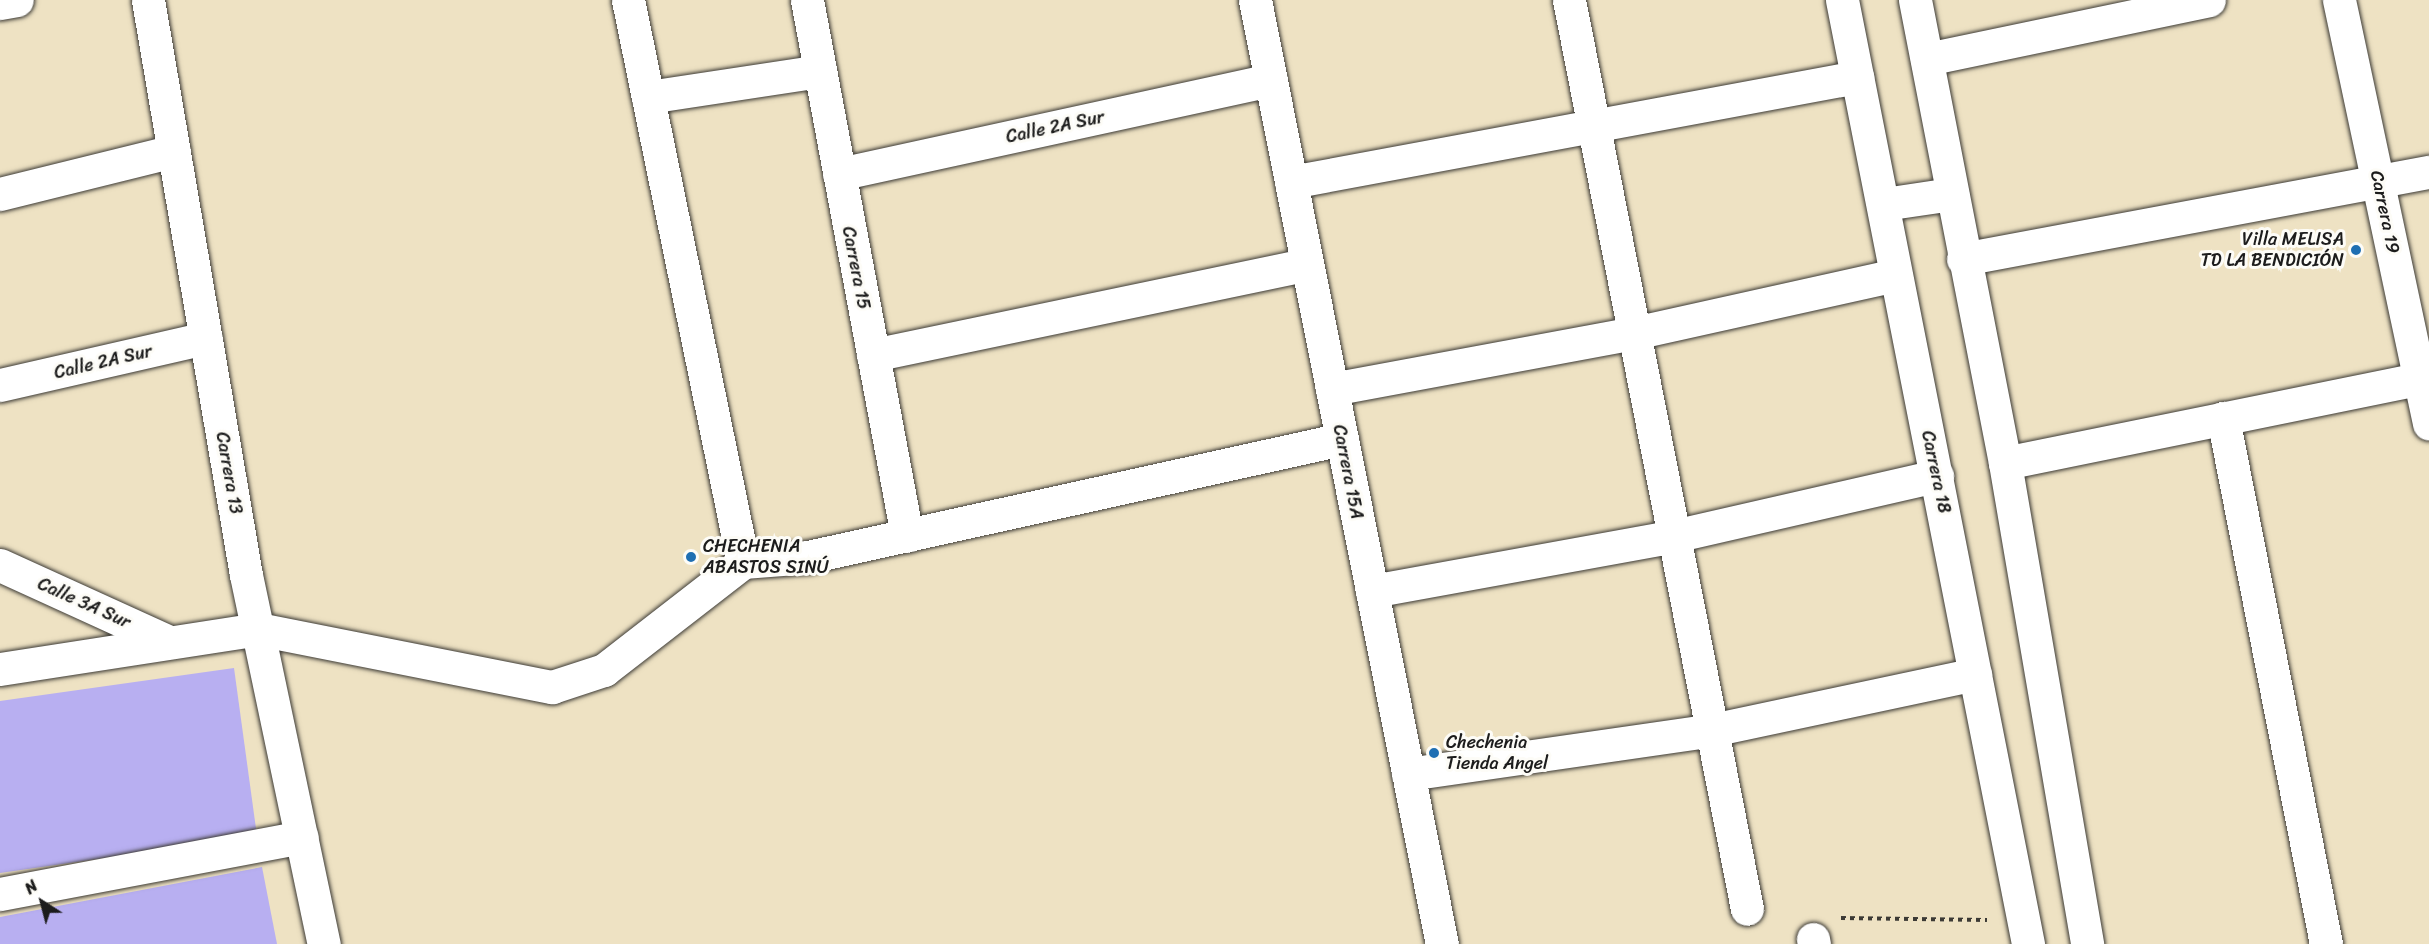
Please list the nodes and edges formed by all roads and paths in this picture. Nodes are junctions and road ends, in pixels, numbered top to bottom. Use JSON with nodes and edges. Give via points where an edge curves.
{"nodes":[{"id":1,"x":17,"y":0,"type":"edge"},
{"id":2,"x":148,"y":0,"type":"edge"},
{"id":3,"x":628,"y":0,"type":"edge"},
{"id":4,"x":807,"y":0,"type":"edge"},
{"id":5,"x":1255,"y":0,"type":"edge"},
{"id":6,"x":1569,"y":0,"type":"edge"},
{"id":7,"x":1842,"y":0,"type":"edge"},
{"id":8,"x":1915,"y":0,"type":"edge"},
{"id":9,"x":2209,"y":0,"type":"edge"},
{"id":10,"x":2339,"y":0,"type":"edge"},
{"id":11,"x":0,"y":3,"type":"edge"},
{"id":12,"x":1927,"y":58,"type":"junction"},
{"id":13,"x":820,"y":71,"type":"junction"},
{"id":14,"x":1857,"y":77,"type":"junction"},
{"id":15,"x":1270,"y":81,"type":"junction"},
{"id":16,"x":648,"y":97,"type":"junction"},
{"id":17,"x":1594,"y":128,"type":"junction"},
{"id":18,"x":174,"y":151,"type":"junction"},
{"id":19,"x":2429,"y":172,"type":"edge"},
{"id":20,"x":839,"y":174,"type":"junction"},
{"id":21,"x":1291,"y":182,"type":"junction"},
{"id":22,"x":2379,"y":183,"type":"junction"},
{"id":23,"x":1952,"y":194,"type":"junction"},
{"id":24,"x":0,"y":195,"type":"edge"},
{"id":25,"x":1884,"y":204,"type":"junction"},
{"id":26,"x":1963,"y":260,"type":"junction"},
{"id":27,"x":1307,"y":264,"type":"junction"},
{"id":28,"x":1895,"y":275,"type":"junction"},
{"id":29,"x":1634,"y":333,"type":"junction"},
{"id":30,"x":206,"y":338,"type":"junction"},
{"id":31,"x":873,"y":355,"type":"junction"},
{"id":32,"x":2425,"y":377,"type":"edge"},
{"id":33,"x":0,"y":385,"type":"edge"},
{"id":34,"x":1332,"y":389,"type":"junction"},
{"id":35,"x":2223,"y":418,"type":"junction"},
{"id":36,"x":2429,"y":424,"type":"edge"},
{"id":37,"x":1342,"y":439,"type":"junction"},
{"id":38,"x":2006,"y":463,"type":"junction"},
{"id":39,"x":1937,"y":476,"type":"junction"},
{"id":40,"x":907,"y":536,"type":"junction"},
{"id":41,"x":1674,"y":536,"type":"junction"},
{"id":42,"x":743,"y":562,"type":"junction"},
{"id":43,"x":0,"y":565,"type":"edge"},
{"id":44,"x":1372,"y":591,"type":"junction"},
{"id":45,"x":258,"y":629,"type":"junction"},
{"id":46,"x":167,"y":641,"type":"junction"},
{"id":47,"x":0,"y":669,"type":"edge"},
{"id":48,"x":1975,"y":674,"type":"junction"},
{"id":49,"x":1712,"y":730,"type":"junction"},
{"id":50,"x":1408,"y":774,"type":"junction"},
{"id":51,"x":302,"y":837,"type":"junction"},
{"id":52,"x":0,"y":894,"type":"edge"},
{"id":53,"x":1747,"y":909,"type":"dead end"},
{"id":54,"x":2026,"y":933,"type":"edge"},
{"id":55,"x":1813,"y":941,"type":"edge"},
{"id":56,"x":324,"y":944,"type":"edge"},
{"id":57,"x":1442,"y":944,"type":"edge"},
{"id":58,"x":2088,"y":944,"type":"edge"},
{"id":59,"x":2326,"y":944,"type":"edge"}],
"edges":[{"from":1,"to":11,"type":"street"},
{"from":2,"to":18,"type":"street","name":"Carrera 13"},
{"from":3,"to":16,"type":"street"},
{"from":4,"to":13,"type":"street","name":"Carrera 15"},
{"from":5,"to":15,"type":"street","name":"Carrera 15A"},
{"from":6,"to":17,"type":"street"},
{"from":7,"to":14,"type":"street","name":"Carrera 18"},
{"from":8,"to":12,"type":"street"},
{"from":9,"to":12,"type":"street"},
{"from":10,"to":22,"type":"street","name":"Carrera 19"},
{"from":12,"to":23,"type":"street"},
{"from":13,"to":16,"type":"street"},
{"from":13,"to":20,"type":"street","name":"Carrera 15"},
{"from":14,"to":17,"type":"street"},
{"from":14,"to":25,"type":"street","name":"Carrera 18"},
{"from":15,"to":20,"type":"street","name":"Calle 2A Sur"},
{"from":15,"to":21,"type":"street","name":"Carrera 15A"},
{"from":16,"to":42,"type":"street"},
{"from":17,"to":21,"type":"street"},
{"from":17,"to":29,"type":"street"},
{"from":18,"to":24,"type":"street"},
{"from":18,"to":30,"type":"street","name":"Carrera 13"},
{"from":19,"to":22,"type":"street"},
{"from":20,"to":31,"type":"street","name":"Carrera 15"},
{"from":21,"to":27,"type":"street","name":"Carrera 15A"},
{"from":22,"to":26,"type":"street"},
{"from":22,"to":32,"type":"street","name":"Carrera 19"},
{"from":23,"to":25,"type":"street"},
{"from":23,"to":26,"type":"street"},
{"from":25,"to":28,"type":"street","name":"Carrera 18"},
{"from":26,"to":38,"type":"street"},
{"from":27,"to":31,"type":"street"},
{"from":27,"to":34,"type":"street","name":"Carrera 15A"},
{"from":28,"to":29,"type":"street"},
{"from":28,"to":39,"type":"street","name":"Carrera 18"},
{"from":29,"to":34,"type":"street"},
{"from":29,"to":41,"type":"street"},
{"from":30,"to":33,"type":"street","name":"Calle 2A Sur"},
{"from":30,"to":45,"type":"street","name":"Carrera 13"},
{"from":31,"to":40,"type":"street","name":"Carrera 15"},
{"from":32,"to":35,"type":"street"},
{"from":32,"to":36,"type":"street","name":"Carrera 19"},
{"from":34,"to":37,"type":"street","name":"Carrera 15A"},
{"from":35,"to":38,"type":"street"},
{"from":35,"to":59,"type":"street"},
{"from":37,"to":40,"type":"street"},
{"from":37,"to":44,"type":"street","name":"Carrera 15A"},
{"from":38,"to":58,"type":"street"},
{"from":39,"to":41,"type":"street"},
{"from":39,"to":48,"type":"street","name":"Carrera 18"},
{"from":40,"to":42,"type":"street","via":[[808,557]]},
{"from":41,"to":44,"type":"street"},
{"from":41,"to":49,"type":"street"},
{"from":42,"to":45,"type":"street","via":[[604,670],[552,687]]},
{"from":43,"to":46,"type":"street","name":"Calle 3A Sur"},
{"from":44,"to":50,"type":"street","name":"Carrera 15A"},
{"from":45,"to":46,"type":"street"},
{"from":45,"to":51,"type":"street","name":"Carrera 13"},
{"from":46,"to":47,"type":"street"},
{"from":48,"to":49,"type":"street"},
{"from":48,"to":54,"type":"street","name":"Carrera 18"},
{"from":49,"to":50,"type":"street"},
{"from":49,"to":53,"type":"street"},
{"from":50,"to":57,"type":"street","name":"Carrera 15A"},
{"from":51,"to":52,"type":"street"},
{"from":51,"to":56,"type":"street","name":"Carrera 13"},
{"from":54,"to":55,"type":"path","via":[[1845,918],[1827,922]]}]}
